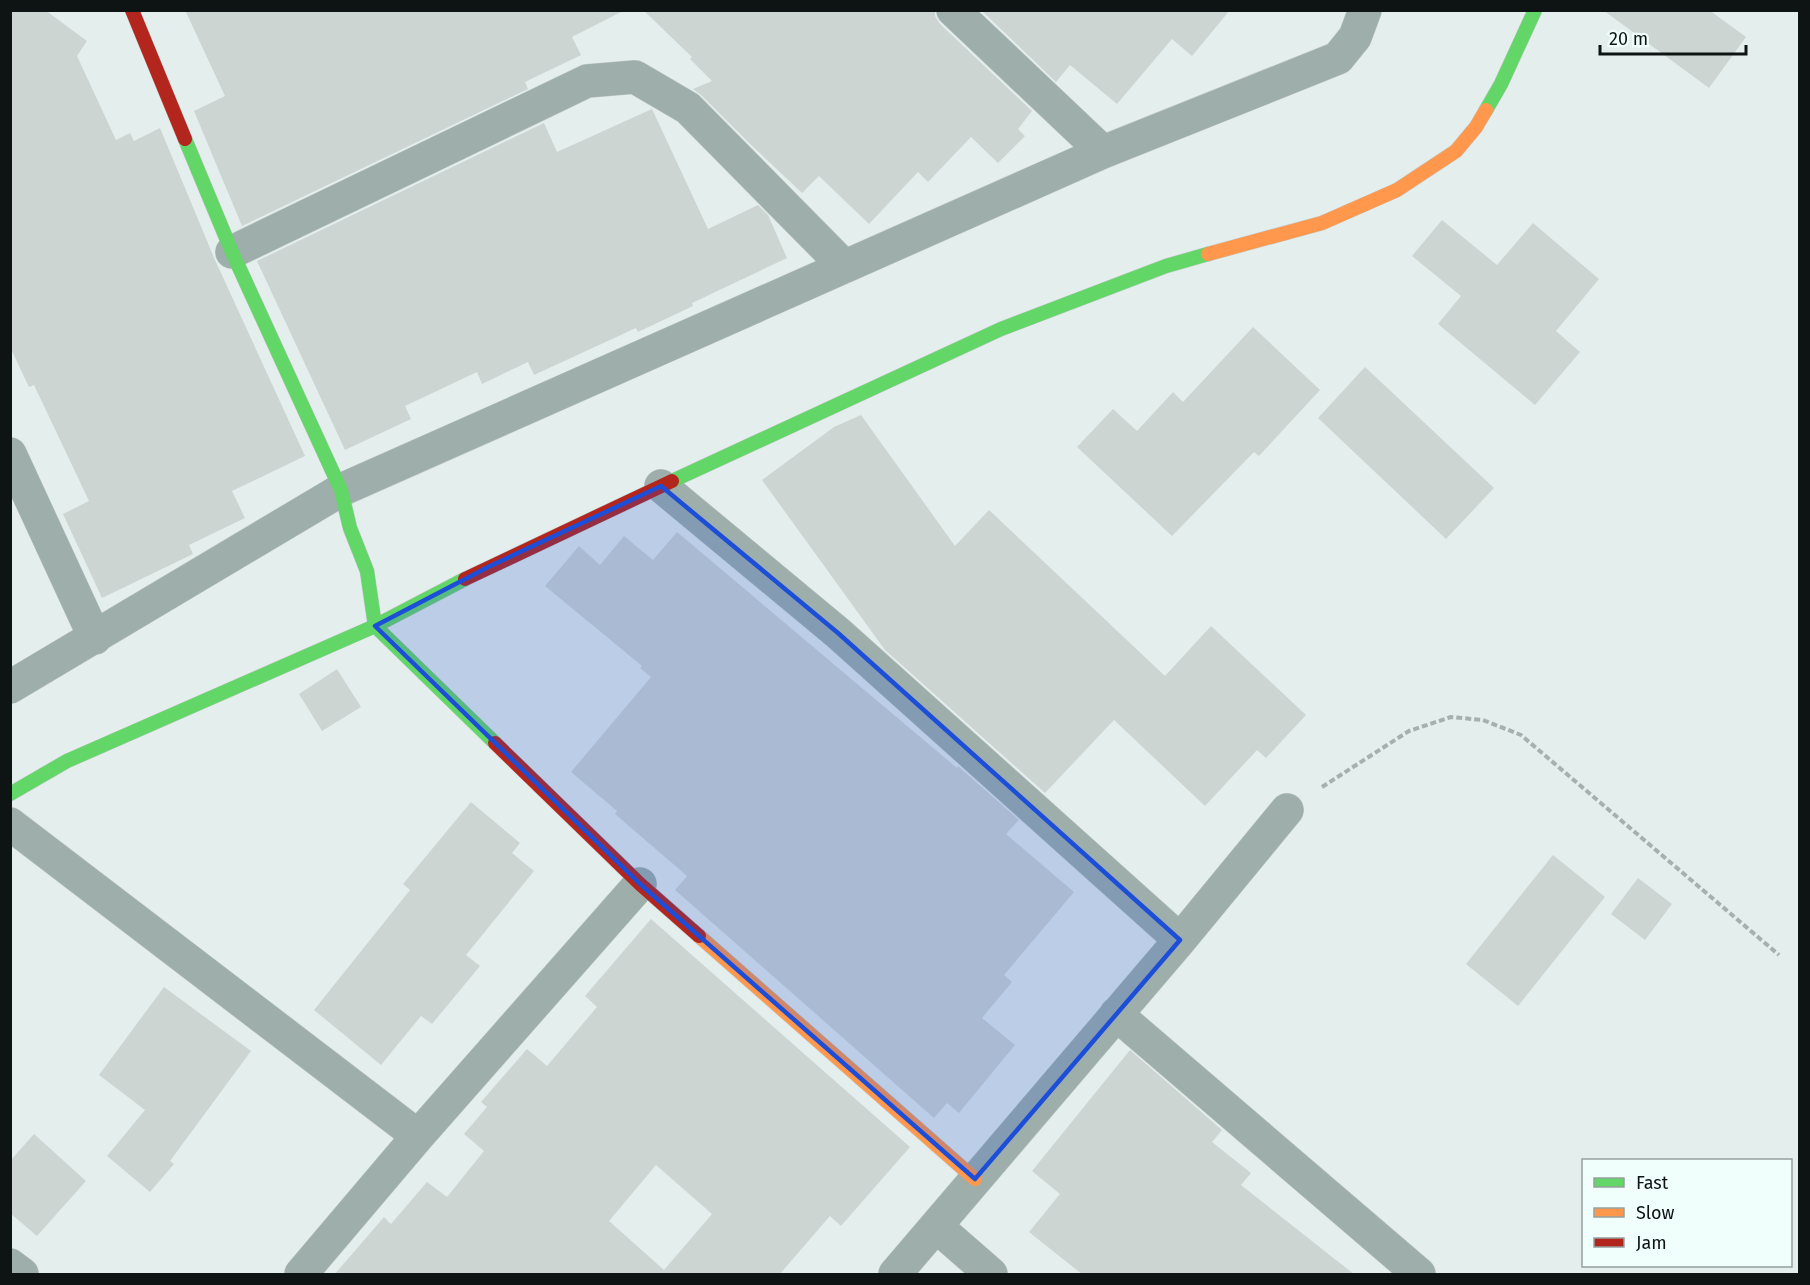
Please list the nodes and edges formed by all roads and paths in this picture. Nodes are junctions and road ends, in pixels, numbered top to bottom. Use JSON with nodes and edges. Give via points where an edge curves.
{"nodes":[{"id":1,"x":132,"y":10,"type":"edge"},
{"id":2,"x":953,"y":10,"type":"edge"},
{"id":3,"x":1365,"y":10,"type":"edge"},
{"id":4,"x":1535,"y":10,"type":"edge"},
{"id":5,"x":1103,"y":152,"type":"junction"},
{"id":6,"x":232,"y":252,"type":"junction"},
{"id":7,"x":844,"y":266,"type":"junction"},
{"id":8,"x":10,"y":454,"type":"edge"},
{"id":9,"x":661,"y":486,"type":"junction"},
{"id":10,"x":341,"y":490,"type":"junction"},
{"id":11,"x":375,"y":627,"type":"junction"},
{"id":12,"x":95,"y":638,"type":"junction"},
{"id":13,"x":10,"y":687,"type":"edge"},
{"id":14,"x":10,"y":794,"type":"edge"},
{"id":15,"x":1287,"y":810,"type":"joint"},
{"id":16,"x":10,"y":824,"type":"edge"},
{"id":17,"x":640,"y":884,"type":"junction"},
{"id":18,"x":1180,"y":940,"type":"junction"},
{"id":19,"x":1779,"y":955,"type":"dead end"},
{"id":20,"x":1116,"y":1014,"type":"junction"},
{"id":21,"x":418,"y":1136,"type":"junction"},
{"id":22,"x":975,"y":1179,"type":"junction"},
{"id":23,"x":936,"y":1226,"type":"junction"},
{"id":24,"x":10,"y":1265,"type":"edge"},
{"id":25,"x":22,"y":1275,"type":"edge"},
{"id":26,"x":301,"y":1275,"type":"edge"},
{"id":27,"x":895,"y":1275,"type":"edge"},
{"id":28,"x":991,"y":1275,"type":"edge"},
{"id":29,"x":1419,"y":1275,"type":"edge"}],
"edges":[{"from":1,"to":6,"type":"street"},
{"from":2,"to":5,"type":"street"},
{"from":3,"to":5,"type":"street","via":[[1355,37],[1338,58]]},
{"from":4,"to":9,"type":"street","via":[[1476,127],[1456,151],[1397,190],[1322,224],[1166,266],[1001,329]]},
{"from":5,"to":7,"type":"street"},
{"from":6,"to":7,"type":"street","via":[[587,81],[635,77],[688,108]]},
{"from":6,"to":10,"type":"street"},
{"from":7,"to":10,"type":"street"},
{"from":8,"to":12,"type":"street"},
{"from":9,"to":11,"type":"street","via":[[490,566]]},
{"from":9,"to":18,"type":"street","via":[[838,633]]},
{"from":10,"to":11,"type":"street","via":[[350,528],[367,571]]},
{"from":10,"to":12,"type":"street"},
{"from":11,"to":14,"type":"street","via":[[67,760]]},
{"from":11,"to":17,"type":"street"},
{"from":12,"to":13,"type":"street"},
{"from":15,"to":18,"type":"street"},
{"from":15,"to":19,"type":"path","via":[[1409,730],[1451,717],[1483,720],[1521,735]]},
{"from":16,"to":21,"type":"street"},
{"from":17,"to":21,"type":"street"},
{"from":17,"to":22,"type":"street"},
{"from":18,"to":20,"type":"street"},
{"from":20,"to":22,"type":"street"},
{"from":20,"to":29,"type":"street"},
{"from":21,"to":26,"type":"street"},
{"from":22,"to":23,"type":"street"},
{"from":23,"to":27,"type":"street"},
{"from":23,"to":28,"type":"street"},
{"from":24,"to":25,"type":"street"}]}
